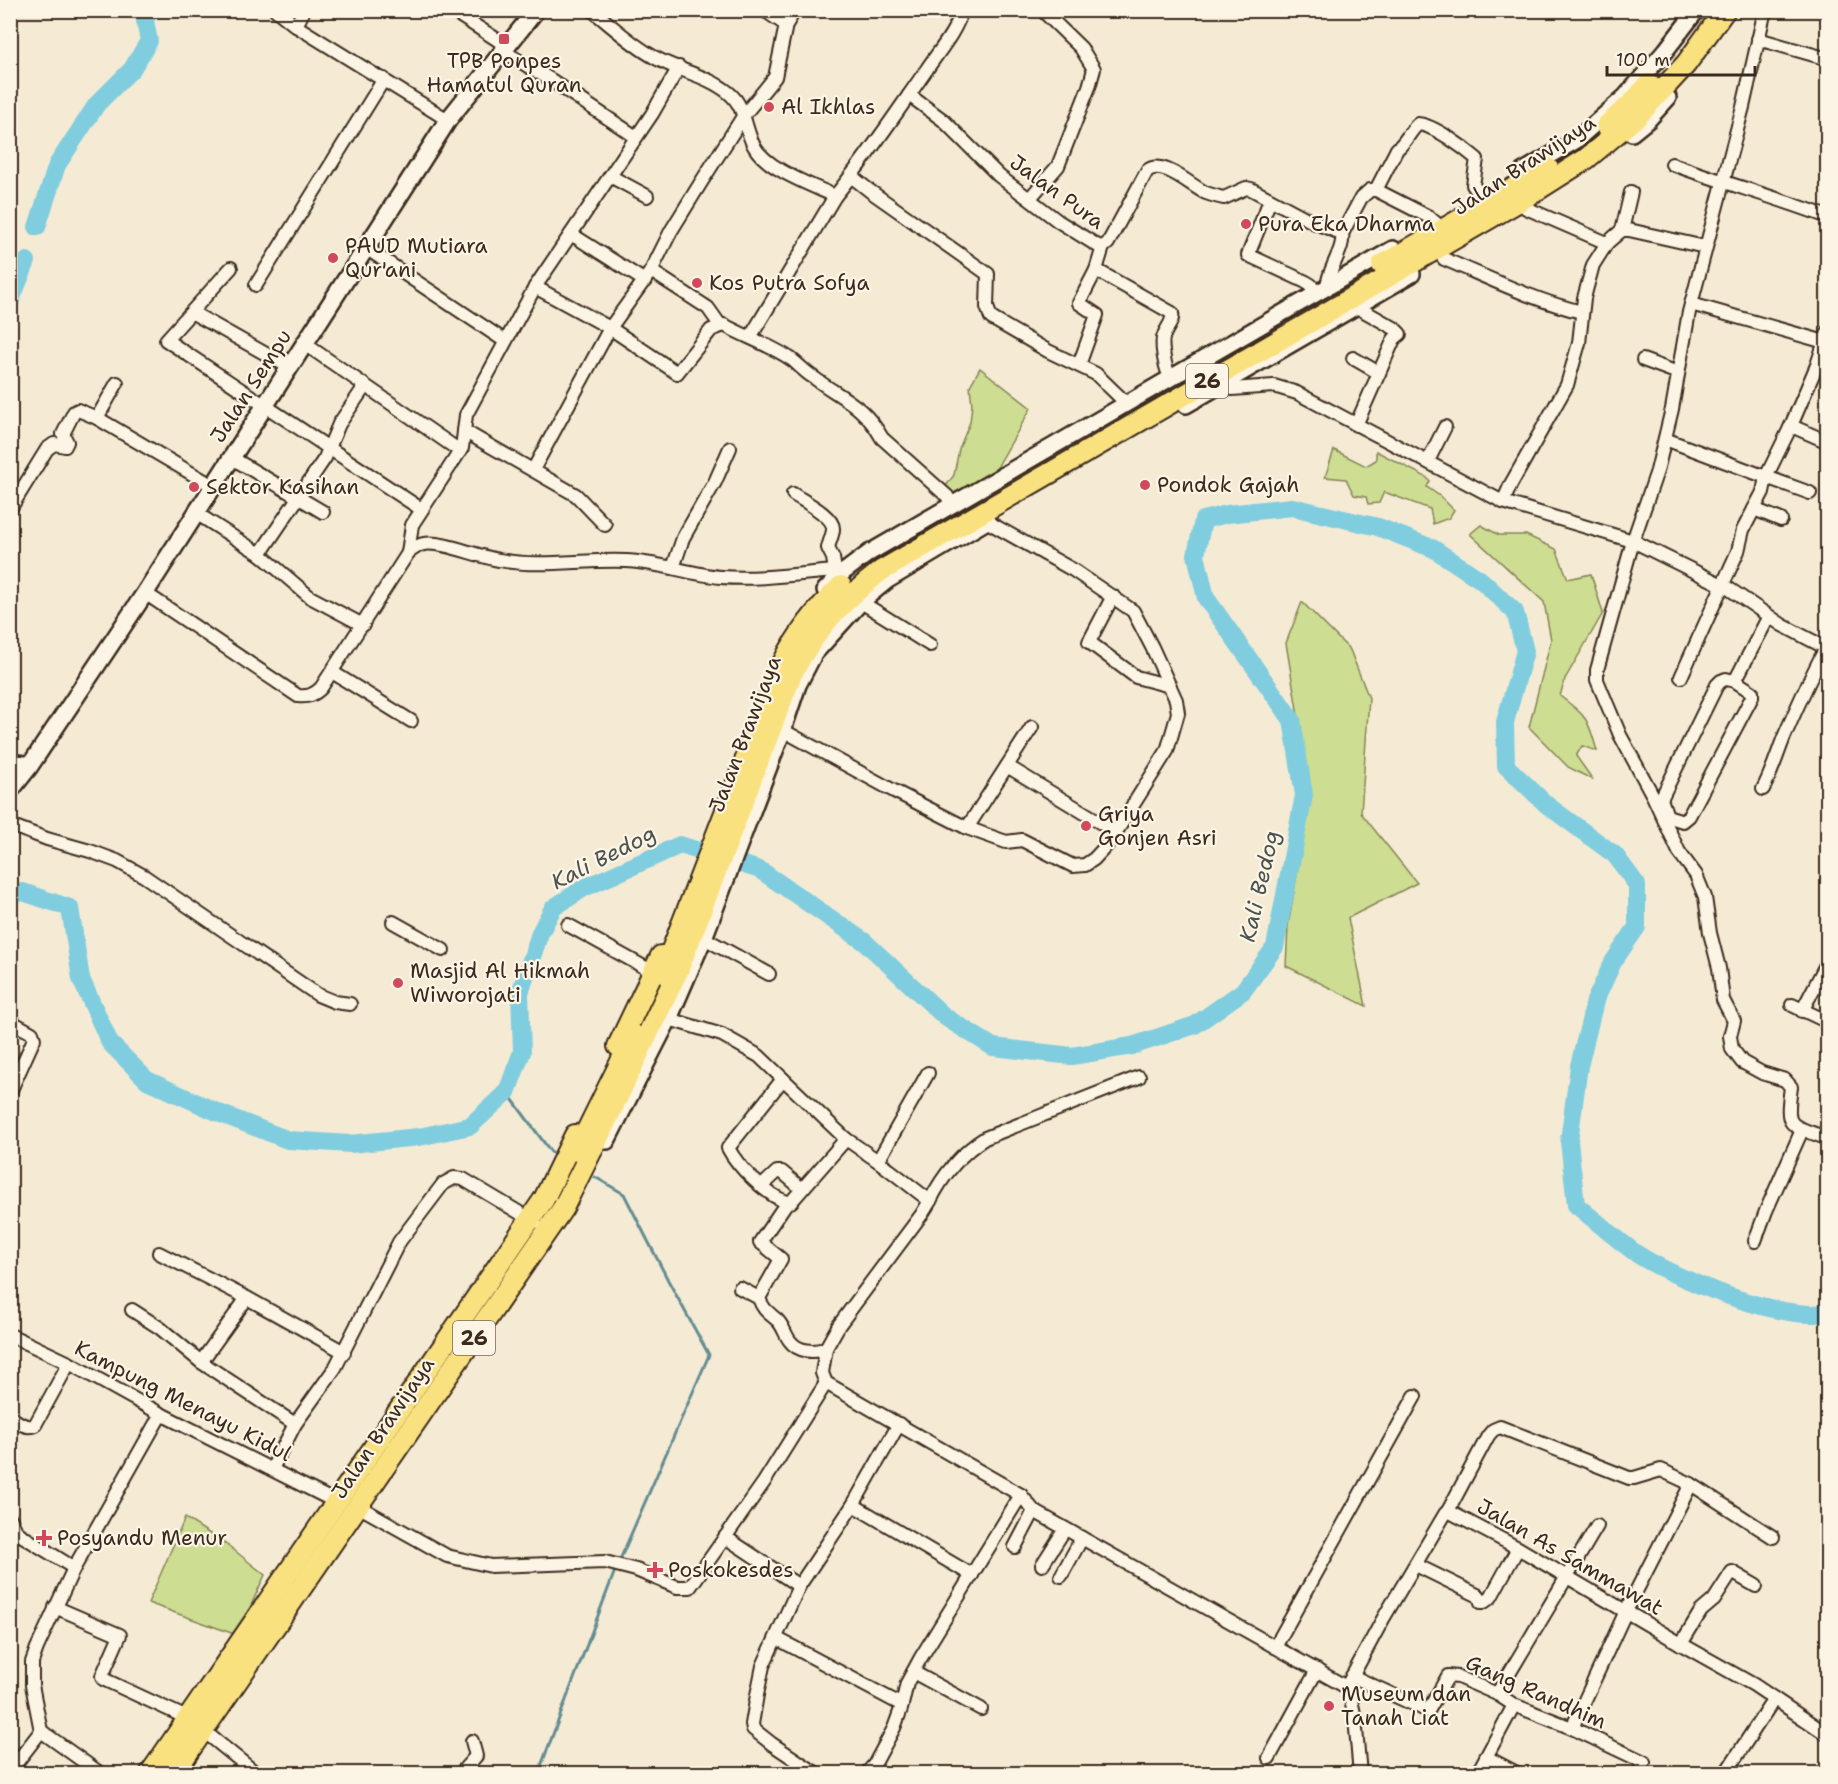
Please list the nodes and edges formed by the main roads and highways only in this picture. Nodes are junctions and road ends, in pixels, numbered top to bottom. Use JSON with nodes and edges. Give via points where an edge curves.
{"nodes":[{"id":1,"x":536,"y":10,"type":"edge"},
{"id":2,"x":1709,"y":10,"type":"edge"},
{"id":3,"x":1725,"y":10,"type":"edge"},
{"id":4,"x":10,"y":791,"type":"edge"},
{"id":5,"x":741,"y":793,"type":"junction"},
{"id":6,"x":711,"y":870,"type":"junction"},
{"id":7,"x":595,"y":1130,"type":"junction"},
{"id":8,"x":358,"y":1479,"type":"junction"},
{"id":9,"x":150,"y":1773,"type":"edge"},
{"id":10,"x":159,"y":1773,"type":"edge"},
{"id":11,"x":173,"y":1773,"type":"edge"}],
"edges":[{"from":1,"to":4,"type":"main road","name":"Jalan Sempu","via":[[448,120],[145,593]]},
{"from":2,"to":5,"type":"highway","name":"Jalan Brawijaya","number":"26","via":[[1677,54],[1632,104],[1579,150],[884,554],[839,587],[795,639],[770,694]]},
{"from":3,"to":5,"type":"highway","name":"Jalan Brawijaya","number":"26","via":[[1686,64],[1640,115],[1586,159],[881,571],[850,594],[806,648],[792,674],[778,728]]},
{"from":5,"to":6,"type":"highway","name":"Jalan Brawijaya","number":"26"},
{"from":6,"to":7,"type":"highway","via":[[654,972]]},
{"from":6,"to":7,"type":"highway","name":"Jalan Brawijaya","number":"26","via":[[678,971]]},
{"from":7,"to":8,"type":"highway","name":"Jalan Brawijaya","number":"26","via":[[567,1161],[534,1221]]},
{"from":7,"to":11,"type":"highway","name":"Jalan Brawijaya","number":"26","via":[[563,1208]]},
{"from":8,"to":9,"type":"highway","via":[[336,1502]]},
{"from":8,"to":10,"type":"highway","name":"Jalan Brawijaya"}]}
